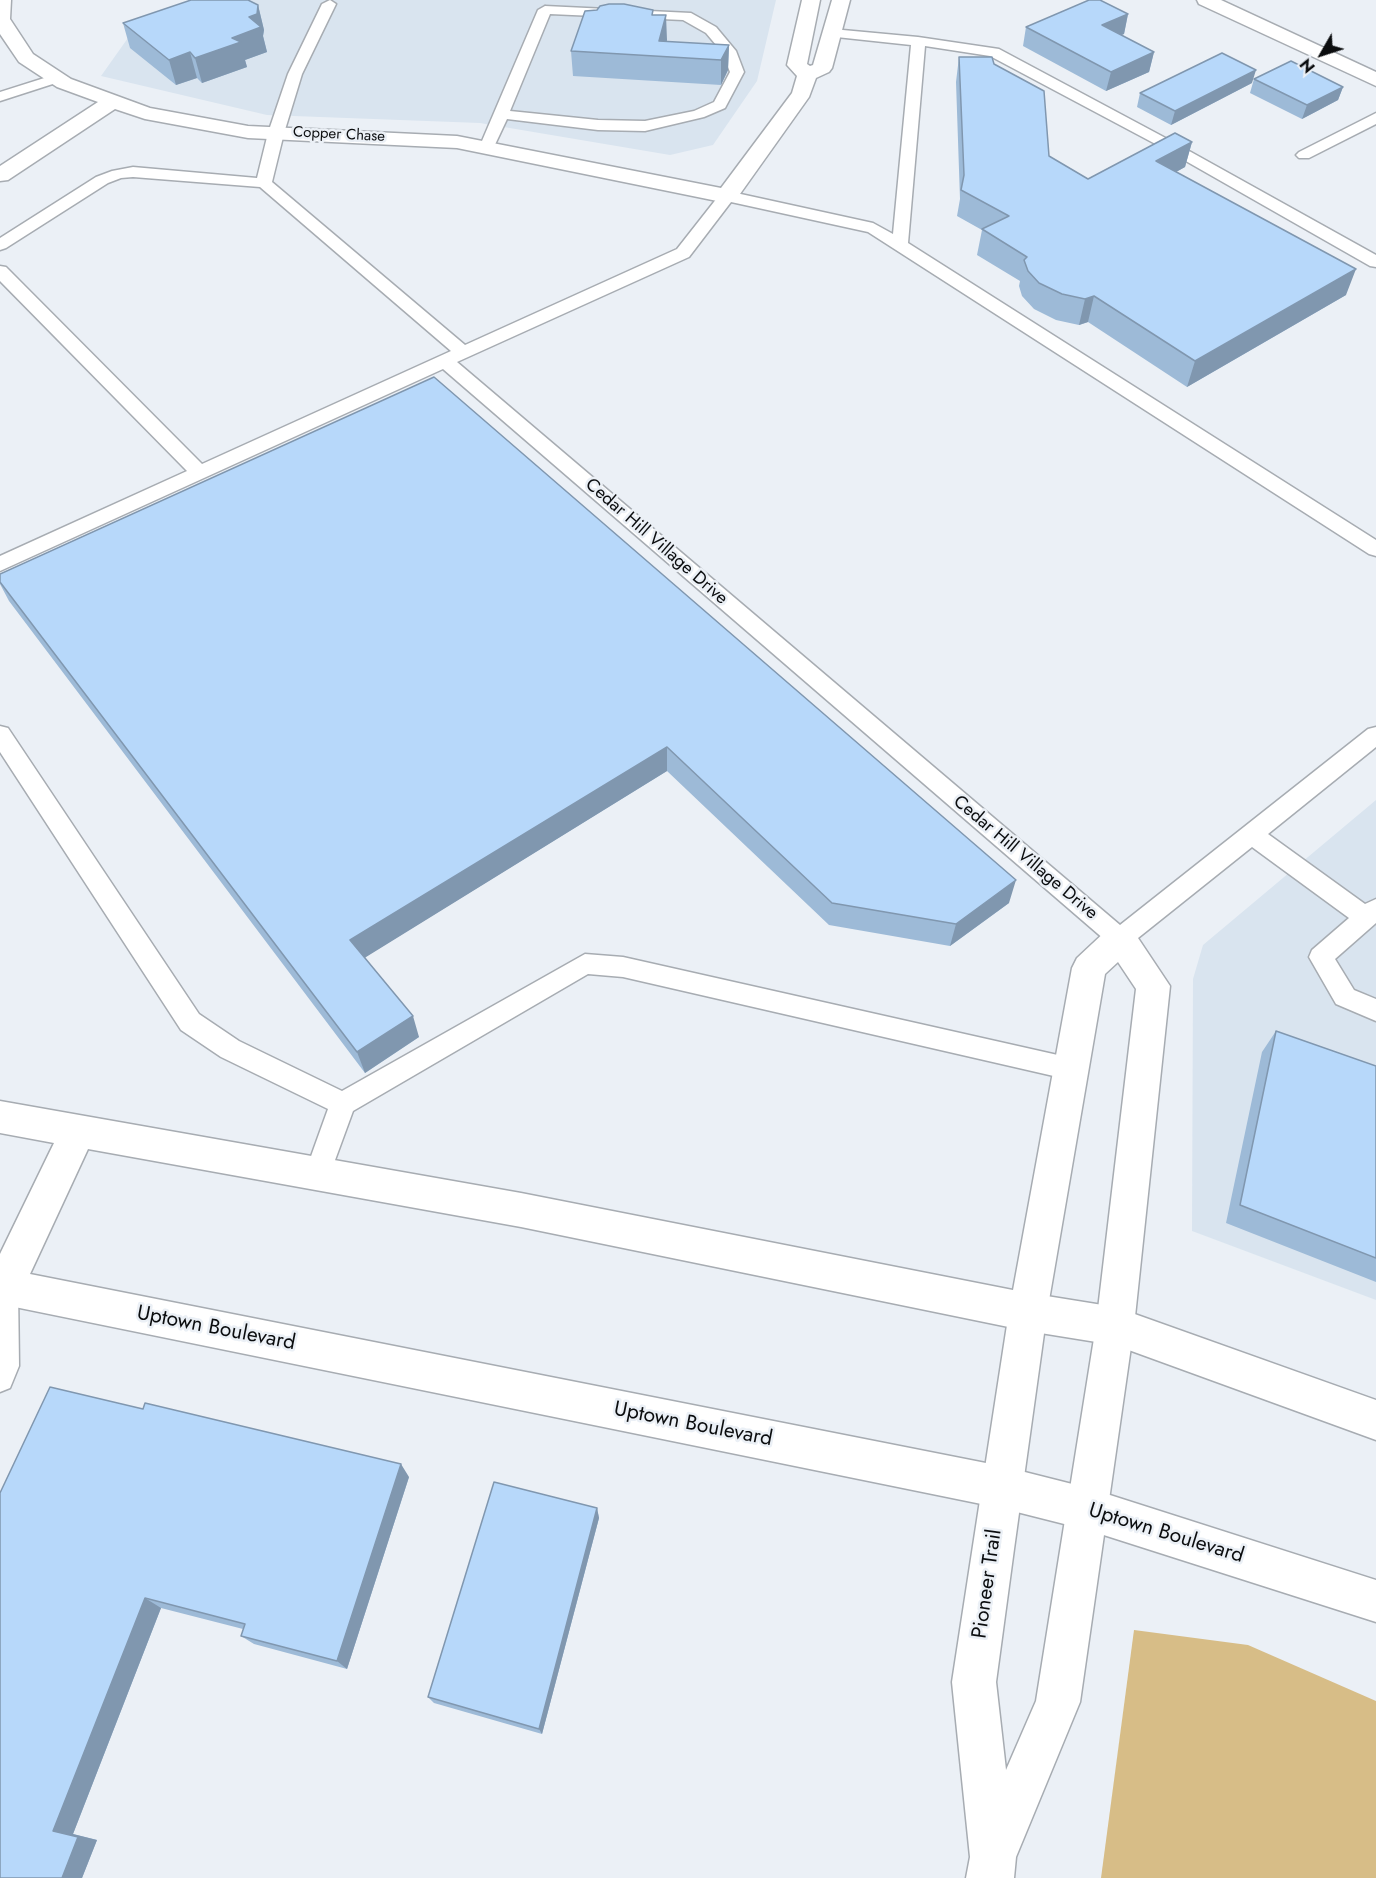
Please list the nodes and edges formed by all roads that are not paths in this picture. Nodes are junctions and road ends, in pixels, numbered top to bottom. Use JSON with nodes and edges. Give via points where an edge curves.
{"nodes":[{"id":1,"x":2,"y":0,"type":"edge"},
{"id":2,"x":812,"y":0,"type":"edge"},
{"id":3,"x":841,"y":0,"type":"edge"},
{"id":4,"x":1206,"y":0,"type":"edge"},
{"id":5,"x":329,"y":4,"type":"dead end"},
{"id":6,"x":0,"y":11,"type":"edge"},
{"id":7,"x":832,"y":33,"type":"junction"},
{"id":8,"x":918,"y":41,"type":"junction"},
{"id":9,"x":807,"y":75,"type":"junction"},
{"id":10,"x":57,"y":78,"type":"junction"},
{"id":11,"x":1376,"y":80,"type":"edge"},
{"id":12,"x":0,"y":97,"type":"edge"},
{"id":13,"x":114,"y":101,"type":"junction"},
{"id":14,"x":501,"y":114,"type":"junction"},
{"id":15,"x":1376,"y":118,"type":"edge"},
{"id":16,"x":276,"y":132,"type":"junction"},
{"id":17,"x":487,"y":148,"type":"junction"},
{"id":18,"x":1304,"y":154,"type":"dead end"},
{"id":19,"x":0,"y":175,"type":"edge"},
{"id":20,"x":264,"y":183,"type":"junction"},
{"id":21,"x":727,"y":196,"type":"junction"},
{"id":22,"x":0,"y":245,"type":"edge"},
{"id":23,"x":900,"y":245,"type":"junction"},
{"id":24,"x":1376,"y":262,"type":"edge"},
{"id":25,"x":0,"y":271,"type":"edge"},
{"id":26,"x":464,"y":353,"type":"junction"},
{"id":27,"x":445,"y":361,"type":"junction"},
{"id":28,"x":200,"y":473,"type":"junction"},
{"id":29,"x":1376,"y":549,"type":"edge"},
{"id":30,"x":0,"y":564,"type":"edge"},
{"id":31,"x":0,"y":734,"type":"edge"},
{"id":32,"x":1375,"y":737,"type":"edge"},
{"id":33,"x":1252,"y":834,"type":"junction"},
{"id":34,"x":1371,"y":914,"type":"edge"},
{"id":35,"x":1120,"y":939,"type":"junction"},
{"id":36,"x":1376,"y":1010,"type":"edge"},
{"id":37,"x":1071,"y":1069,"type":"junction"},
{"id":38,"x":343,"y":1104,"type":"junction"},
{"id":39,"x":0,"y":1117,"type":"edge"},
{"id":40,"x":78,"y":1131,"type":"junction"},
{"id":41,"x":318,"y":1173,"type":"junction"},
{"id":42,"x":1,"y":1288,"type":"edge"},
{"id":43,"x":1028,"y":1312,"type":"junction"},
{"id":44,"x":1115,"y":1326,"type":"junction"},
{"id":45,"x":0,"y":1378,"type":"edge"},
{"id":46,"x":1376,"y":1420,"type":"edge"},
{"id":47,"x":1001,"y":1488,"type":"junction"},
{"id":48,"x":1088,"y":1509,"type":"junction"},
{"id":49,"x":1376,"y":1601,"type":"edge"},
{"id":50,"x":991,"y":1868,"type":"edge"}],
"edges":[{"from":1,"to":6,"type":"street","name":"Copper Chase"},
{"from":2,"to":9,"type":"street","via":[[797,65]]},
{"from":3,"to":7,"type":"street"},
{"from":4,"to":11,"type":"street"},
{"from":5,"to":16,"type":"lane","via":[[295,74]]},
{"from":6,"to":10,"type":"street","name":"Copper Chase","via":[[0,18],[26,58]]},
{"from":7,"to":8,"type":"lane"},
{"from":7,"to":9,"type":"street","via":[[822,68]]},
{"from":8,"to":23,"type":"lane"},
{"from":8,"to":24,"type":"lane","via":[[994,52]]},
{"from":9,"to":21,"type":"street","via":[[802,93]]},
{"from":10,"to":12,"type":"lane"},
{"from":10,"to":13,"type":"street","name":"Copper Chase"},
{"from":13,"to":16,"type":"street","name":"Copper Chase","via":[[145,113],[248,132]]},
{"from":13,"to":19,"type":"street"},
{"from":14,"to":14,"type":"lane","via":[[545,10],[686,16],[711,30],[729,51],[737,72],[720,105],[699,114],[645,126]]},
{"from":14,"to":17,"type":"lane"},
{"from":15,"to":18,"type":"lane"},
{"from":16,"to":17,"type":"street","name":"Copper Chase","via":[[457,142]]},
{"from":16,"to":20,"type":"lane"},
{"from":17,"to":21,"type":"street","name":"Copper Chase"},
{"from":20,"to":22,"type":"lane","via":[[118,174],[102,180]]},
{"from":20,"to":26,"type":"lane"},
{"from":21,"to":23,"type":"lane","via":[[873,228]]},
{"from":21,"to":26,"type":"lane","via":[[683,253]]},
{"from":23,"to":29,"type":"lane"},
{"from":25,"to":28,"type":"lane"},
{"from":26,"to":27,"type":"lane"},
{"from":27,"to":28,"type":"lane"},
{"from":27,"to":35,"type":"lane","name":"Cedar Hill Village Drive"},
{"from":28,"to":30,"type":"lane"},
{"from":31,"to":38,"type":"lane","via":[[190,1022],[230,1049]]},
{"from":32,"to":33,"type":"lane"},
{"from":33,"to":34,"type":"lane"},
{"from":33,"to":35,"type":"lane"},
{"from":34,"to":36,"type":"lane","via":[[1321,957],[1345,997]]},
{"from":35,"to":37,"type":"street","via":[[1089,968]]},
{"from":35,"to":44,"type":"street","name":"Cedar Hill Village Drive","via":[[1153,986]]},
{"from":37,"to":38,"type":"lane","via":[[623,968],[585,964]]},
{"from":37,"to":43,"type":"street"},
{"from":38,"to":41,"type":"lane"},
{"from":39,"to":40,"type":"street"},
{"from":40,"to":41,"type":"street"},
{"from":40,"to":42,"type":"street"},
{"from":41,"to":43,"type":"street"},
{"from":42,"to":45,"type":"lane","via":[[5,1366]]},
{"from":42,"to":47,"type":"street","name":"Uptown Boulevard"},
{"from":43,"to":44,"type":"street"},
{"from":43,"to":47,"type":"street","name":"Pioneer Trail"},
{"from":44,"to":46,"type":"street"},
{"from":44,"to":48,"type":"street","name":"Pioneer Trail"},
{"from":47,"to":48,"type":"street","name":"Uptown Boulevard"},
{"from":47,"to":50,"type":"street","name":"Pioneer Trail","via":[[974,1682]]},
{"from":48,"to":49,"type":"street","name":"Uptown Boulevard"},
{"from":48,"to":50,"type":"street","name":"Pioneer Trail","via":[[1058,1702]]}]}
